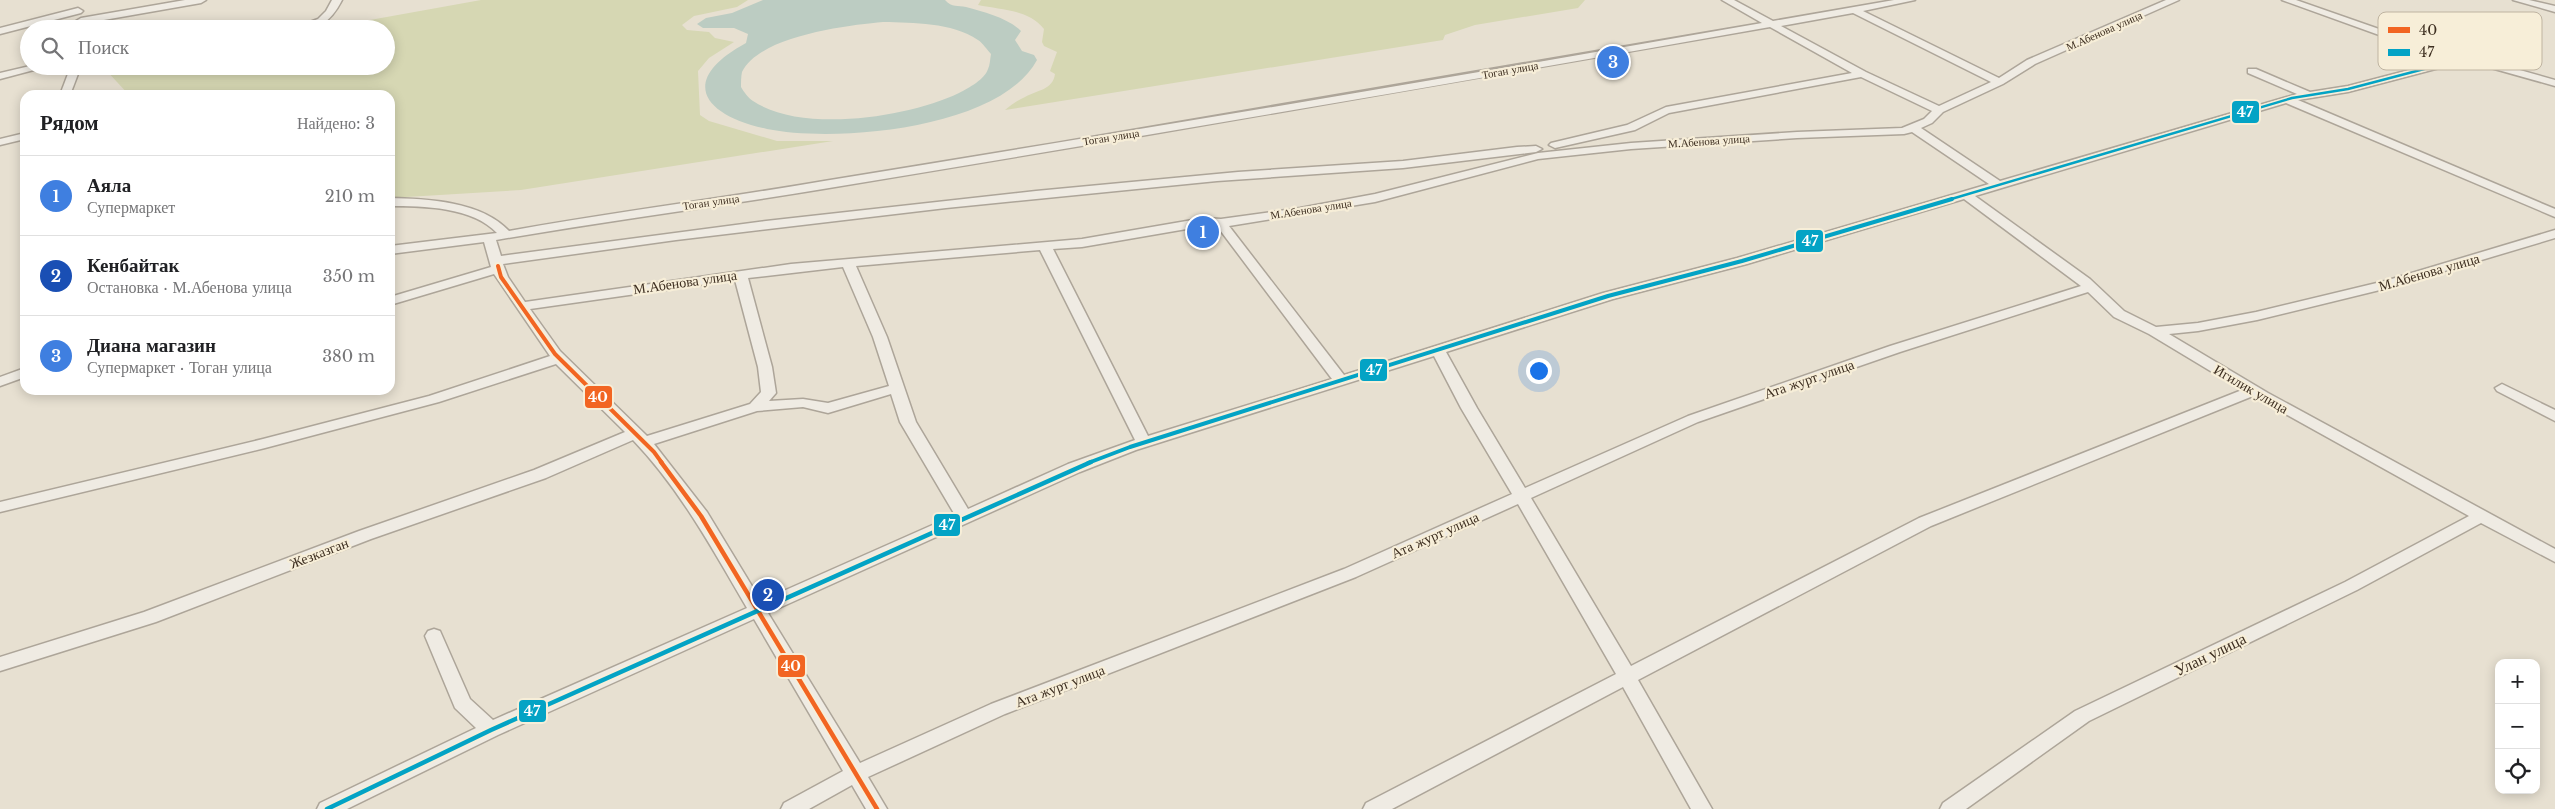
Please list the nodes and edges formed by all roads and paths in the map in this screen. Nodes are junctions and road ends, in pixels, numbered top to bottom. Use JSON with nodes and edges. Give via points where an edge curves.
{"nodes":[{"id":1,"x":82,"y":0,"type":"edge"},
{"id":2,"x":201,"y":0,"type":"edge"},
{"id":3,"x":337,"y":0,"type":"edge"},
{"id":4,"x":1727,"y":0,"type":"edge"},
{"id":5,"x":1910,"y":0,"type":"edge"},
{"id":6,"x":2174,"y":0,"type":"edge"},
{"id":7,"x":2287,"y":0,"type":"edge"},
{"id":8,"x":2518,"y":0,"type":"edge"},
{"id":9,"x":2555,"y":9,"type":"edge"},
{"id":10,"x":1854,"y":10,"type":"junction"},
{"id":11,"x":78,"y":11,"type":"junction"},
{"id":12,"x":43,"y":20,"type":"edge"},
{"id":13,"x":81,"y":20,"type":"edge"},
{"id":14,"x":106,"y":20,"type":"edge"},
{"id":15,"x":324,"y":20,"type":"edge"},
{"id":16,"x":1772,"y":24,"type":"junction"},
{"id":17,"x":20,"y":26,"type":"edge"},
{"id":18,"x":0,"y":31,"type":"edge"},
{"id":19,"x":2378,"y":32,"type":"edge"},
{"id":20,"x":2420,"y":70,"type":"edge"},
{"id":21,"x":2509,"y":70,"type":"edge"},
{"id":22,"x":20,"y":71,"type":"edge"},
{"id":23,"x":2252,"y":71,"type":"dead end"},
{"id":24,"x":1862,"y":74,"type":"junction"},
{"id":25,"x":73,"y":75,"type":"edge"},
{"id":26,"x":0,"y":76,"type":"edge"},
{"id":27,"x":1999,"y":82,"type":"junction"},
{"id":28,"x":2555,"y":83,"type":"edge"},
{"id":29,"x":67,"y":90,"type":"edge"},
{"id":30,"x":2308,"y":95,"type":"junction"},
{"id":31,"x":2288,"y":100,"type":"junction"},
{"id":32,"x":1939,"y":110,"type":"junction"},
{"id":33,"x":1643,"y":120,"type":"junction"},
{"id":34,"x":1914,"y":128,"type":"junction"},
{"id":35,"x":20,"y":137,"type":"edge"},
{"id":36,"x":0,"y":142,"type":"edge"},
{"id":37,"x":1654,"y":144,"type":"junction"},
{"id":38,"x":1537,"y":152,"type":"junction"},
{"id":39,"x":1998,"y":185,"type":"junction"},
{"id":40,"x":1965,"y":194,"type":"junction"},
{"id":41,"x":395,"y":202,"type":"edge"},
{"id":42,"x":2552,"y":210,"type":"edge"},
{"id":43,"x":1221,"y":223,"type":"junction"},
{"id":44,"x":2555,"y":234,"type":"edge"},
{"id":45,"x":506,"y":235,"type":"junction"},
{"id":46,"x":489,"y":238,"type":"junction"},
{"id":47,"x":1045,"y":247,"type":"junction"},
{"id":48,"x":395,"y":249,"type":"edge"},
{"id":49,"x":848,"y":263,"type":"junction"},
{"id":50,"x":497,"y":265,"type":"junction"},
{"id":51,"x":740,"y":274,"type":"junction"},
{"id":52,"x":2090,"y":287,"type":"junction"},
{"id":53,"x":395,"y":299,"type":"edge"},
{"id":54,"x":524,"y":306,"type":"junction"},
{"id":55,"x":2154,"y":331,"type":"junction"},
{"id":56,"x":1438,"y":350,"type":"junction"},
{"id":57,"x":559,"y":358,"type":"junction"},
{"id":58,"x":20,"y":374,"type":"edge"},
{"id":59,"x":1340,"y":381,"type":"junction"},
{"id":60,"x":0,"y":382,"type":"edge"},
{"id":61,"x":897,"y":388,"type":"junction"},
{"id":62,"x":2502,"y":388,"type":"dead end"},
{"id":63,"x":2253,"y":391,"type":"junction"},
{"id":64,"x":754,"y":407,"type":"junction"},
{"id":65,"x":2555,"y":416,"type":"edge"},
{"id":66,"x":639,"y":438,"type":"junction"},
{"id":67,"x":1144,"y":443,"type":"junction"},
{"id":68,"x":1523,"y":496,"type":"junction"},
{"id":69,"x":0,"y":507,"type":"edge"},
{"id":70,"x":2481,"y":516,"type":"junction"},
{"id":71,"x":964,"y":517,"type":"junction"},
{"id":72,"x":2555,"y":556,"type":"edge"},
{"id":73,"x":759,"y":610,"type":"junction"},
{"id":74,"x":434,"y":636,"type":"dead end"},
{"id":75,"x":0,"y":664,"type":"edge"},
{"id":76,"x":1626,"y":676,"type":"junction"},
{"id":77,"x":491,"y":730,"type":"junction"},
{"id":78,"x":857,"y":773,"type":"junction"},
{"id":79,"x":327,"y":809,"type":"edge"},
{"id":80,"x":791,"y":809,"type":"edge"},
{"id":81,"x":876,"y":809,"type":"edge"},
{"id":82,"x":1373,"y":809,"type":"edge"},
{"id":83,"x":1702,"y":809,"type":"edge"},
{"id":84,"x":1950,"y":809,"type":"edge"}],
"edges":[{"from":1,"to":11,"type":"street"},
{"from":2,"to":14,"type":"street"},
{"from":3,"to":15,"type":"street"},
{"from":4,"to":16,"type":"street"},
{"from":5,"to":10,"type":"street","name":"Тоган улица"},
{"from":6,"to":27,"type":"street","name":"М.Абенова улица","via":[[2031,62]]},
{"from":7,"to":19,"type":"street"},
{"from":8,"to":9,"type":"street"},
{"from":10,"to":16,"type":"street","name":"Тоган улица"},
{"from":10,"to":27,"type":"street"},
{"from":11,"to":12,"type":"street"},
{"from":11,"to":13,"type":"street"},
{"from":16,"to":24,"type":"street"},
{"from":16,"to":45,"type":"street","name":"Тоган улица","via":[[1438,83]]},
{"from":17,"to":18,"type":"street"},
{"from":20,"to":30,"type":"street","via":[[2348,89]]},
{"from":21,"to":28,"type":"street"},
{"from":22,"to":26,"type":"street"},
{"from":23,"to":30,"type":"street"},
{"from":24,"to":32,"type":"street"},
{"from":24,"to":33,"type":"street","via":[[1666,110]]},
{"from":25,"to":29,"type":"street"},
{"from":27,"to":32,"type":"street","name":"М.Абенова улица"},
{"from":30,"to":31,"type":"street"},
{"from":31,"to":39,"type":"street"},
{"from":31,"to":42,"type":"street"},
{"from":32,"to":34,"type":"street","name":"М.Абенова улица"},
{"from":33,"to":37,"type":"street","via":[[1647,137]]},
{"from":33,"to":38,"type":"street","via":[[1631,128]]},
{"from":34,"to":37,"type":"street","name":"М.Абенова улица"},
{"from":34,"to":39,"type":"street"},
{"from":35,"to":36,"type":"street"},
{"from":37,"to":38,"type":"street","name":"М.Абенова улица"},
{"from":38,"to":43,"type":"street","name":"М.Абенова улица","via":[[1375,198]]},
{"from":38,"to":50,"type":"street","via":[[1487,152],[1387,166],[1218,177],[754,226]]},
{"from":39,"to":40,"type":"street"},
{"from":40,"to":52,"type":"street","name":"Игилик улица"},
{"from":40,"to":56,"type":"street","via":[[1742,261],[1608,296]]},
{"from":41,"to":45,"type":"street","via":[[448,207],[494,223]]},
{"from":43,"to":47,"type":"street","name":"М.Абенова улица","via":[[1204,222],[1146,234]]},
{"from":43,"to":59,"type":"street"},
{"from":44,"to":55,"type":"street","name":"М.Абенова улица","via":[[2388,284],[2257,316]]},
{"from":45,"to":46,"type":"street","name":"Тоган улица"},
{"from":46,"to":48,"type":"street","name":"Тоган улица"},
{"from":46,"to":50,"type":"street"},
{"from":47,"to":49,"type":"street","name":"М.Абенова улица"},
{"from":47,"to":67,"type":"street"},
{"from":49,"to":51,"type":"street","name":"М.Абенова улица"},
{"from":49,"to":61,"type":"street","via":[[880,337]]},
{"from":50,"to":53,"type":"street"},
{"from":50,"to":54,"type":"street","via":[[501,277]]},
{"from":51,"to":54,"type":"street","name":"М.Абенова улица"},
{"from":51,"to":64,"type":"street","via":[[765,366],[769,393]]},
{"from":52,"to":55,"type":"street","name":"Игилик улица","via":[[2119,314]]},
{"from":52,"to":68,"type":"street","name":"Ата журт улица","via":[[1894,349],[1693,419]]},
{"from":54,"to":57,"type":"street"},
{"from":55,"to":63,"type":"street","name":"Игилик улица"},
{"from":56,"to":59,"type":"street"},
{"from":56,"to":68,"type":"street"},
{"from":57,"to":66,"type":"street"},
{"from":57,"to":69,"type":"street","via":[[415,404]]},
{"from":58,"to":60,"type":"street"},
{"from":59,"to":67,"type":"street"},
{"from":61,"to":64,"type":"street","name":"Жезказган","via":[[828,408],[803,403]]},
{"from":61,"to":71,"type":"street","via":[[908,422]]},
{"from":62,"to":65,"type":"street"},
{"from":63,"to":70,"type":"street","name":"Игилик улица"},
{"from":63,"to":76,"type":"street","via":[[1925,522]]},
{"from":64,"to":66,"type":"street","name":"Жезказган"},
{"from":66,"to":73,"type":"street","via":[[654,452],[701,516]]},
{"from":66,"to":75,"type":"street","name":"Жезказган","via":[[365,535],[150,617]]},
{"from":67,"to":71,"type":"street","via":[[1074,468]]},
{"from":68,"to":76,"type":"street"},
{"from":68,"to":78,"type":"street","name":"Ата журт улица","via":[[1350,573],[998,709]]},
{"from":70,"to":72,"type":"street","name":"Игилик улица"},
{"from":70,"to":84,"type":"street","name":"Улан улица","via":[[2351,586],[2082,716]]},
{"from":71,"to":73,"type":"street"},
{"from":73,"to":77,"type":"street"},
{"from":73,"to":78,"type":"street"},
{"from":74,"to":77,"type":"street","via":[[462,704]]},
{"from":76,"to":82,"type":"street"},
{"from":76,"to":83,"type":"street"},
{"from":77,"to":79,"type":"street"},
{"from":78,"to":80,"type":"street","name":"Ата журт улица"},
{"from":78,"to":81,"type":"street"}]}
